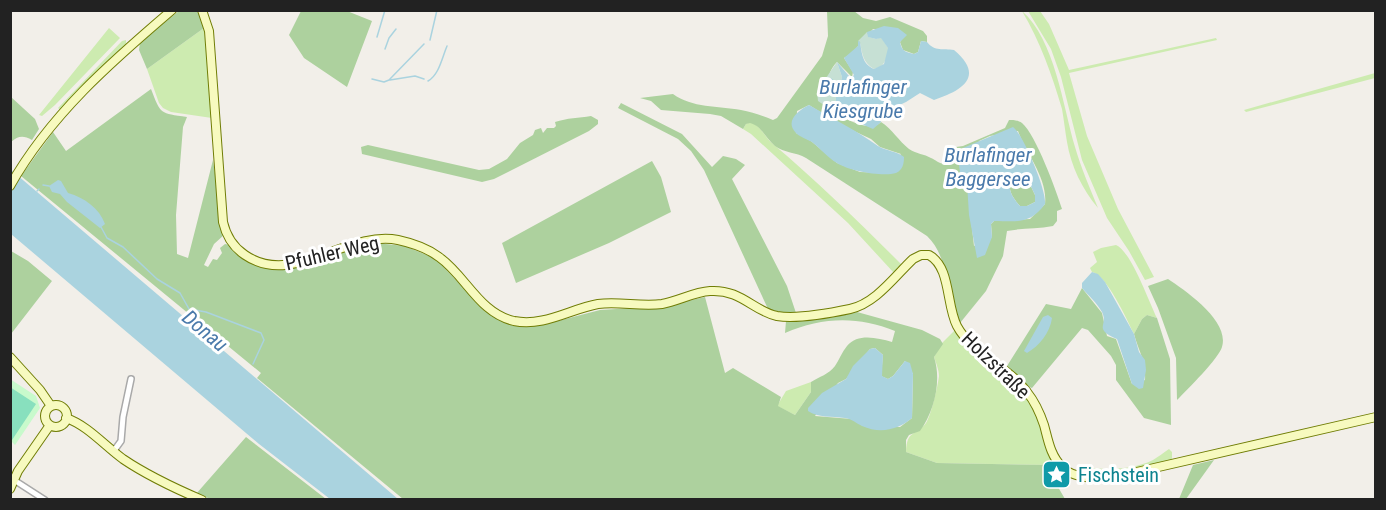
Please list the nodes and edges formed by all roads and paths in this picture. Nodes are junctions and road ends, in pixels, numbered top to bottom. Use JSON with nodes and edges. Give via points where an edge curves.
{"nodes":[{"id":1,"x":172,"y":10,"type":"edge"},
{"id":2,"x":202,"y":10,"type":"edge"},
{"id":3,"x":10,"y":186,"type":"edge"},
{"id":4,"x":573,"y":312,"type":"joint"},
{"id":5,"x":10,"y":357,"type":"edge"},
{"id":6,"x":131,"y":379,"type":"dead end"},
{"id":7,"x":51,"y":406,"type":"junction"},
{"id":8,"x":1376,"y":417,"type":"edge"},
{"id":9,"x":66,"y":418,"type":"junction"},
{"id":10,"x":50,"y":425,"type":"junction"},
{"id":11,"x":113,"y":452,"type":"junction"},
{"id":12,"x":12,"y":486,"type":"edge"},
{"id":13,"x":45,"y":500,"type":"edge"},
{"id":14,"x":202,"y":500,"type":"edge"}],
"edges":[{"from":1,"to":3,"type":"street","via":[[84,89],[46,132]]},
{"from":2,"to":4,"type":"street","name":"Pfuhler Weg","via":[[209,31],[223,222],[239,251],[261,263],[279,266],[370,239],[395,239],[441,258],[488,309],[508,319],[534,322]]},
{"from":4,"to":8,"type":"street","name":"Holzstraße","via":[[606,303],[662,304],[710,291],[732,293],[778,316],[848,309],[869,301],[913,259],[929,255],[939,264],[961,333],[1026,390],[1036,405],[1054,458],[1073,474],[1115,477]]},
{"from":5,"to":7,"type":"street"},
{"from":6,"to":11,"type":"street","via":[[123,433]]},
{"from":7,"to":9,"type":"street","via":[[62,407]]},
{"from":7,"to":10,"type":"street","via":[[45,415]]},
{"from":9,"to":10,"type":"street","via":[[59,427]]},
{"from":9,"to":11,"type":"street","via":[[80,424]]},
{"from":10,"to":12,"type":"street"},
{"from":11,"to":14,"type":"street","via":[[151,476]]},
{"from":12,"to":13,"type":"street"}]}
